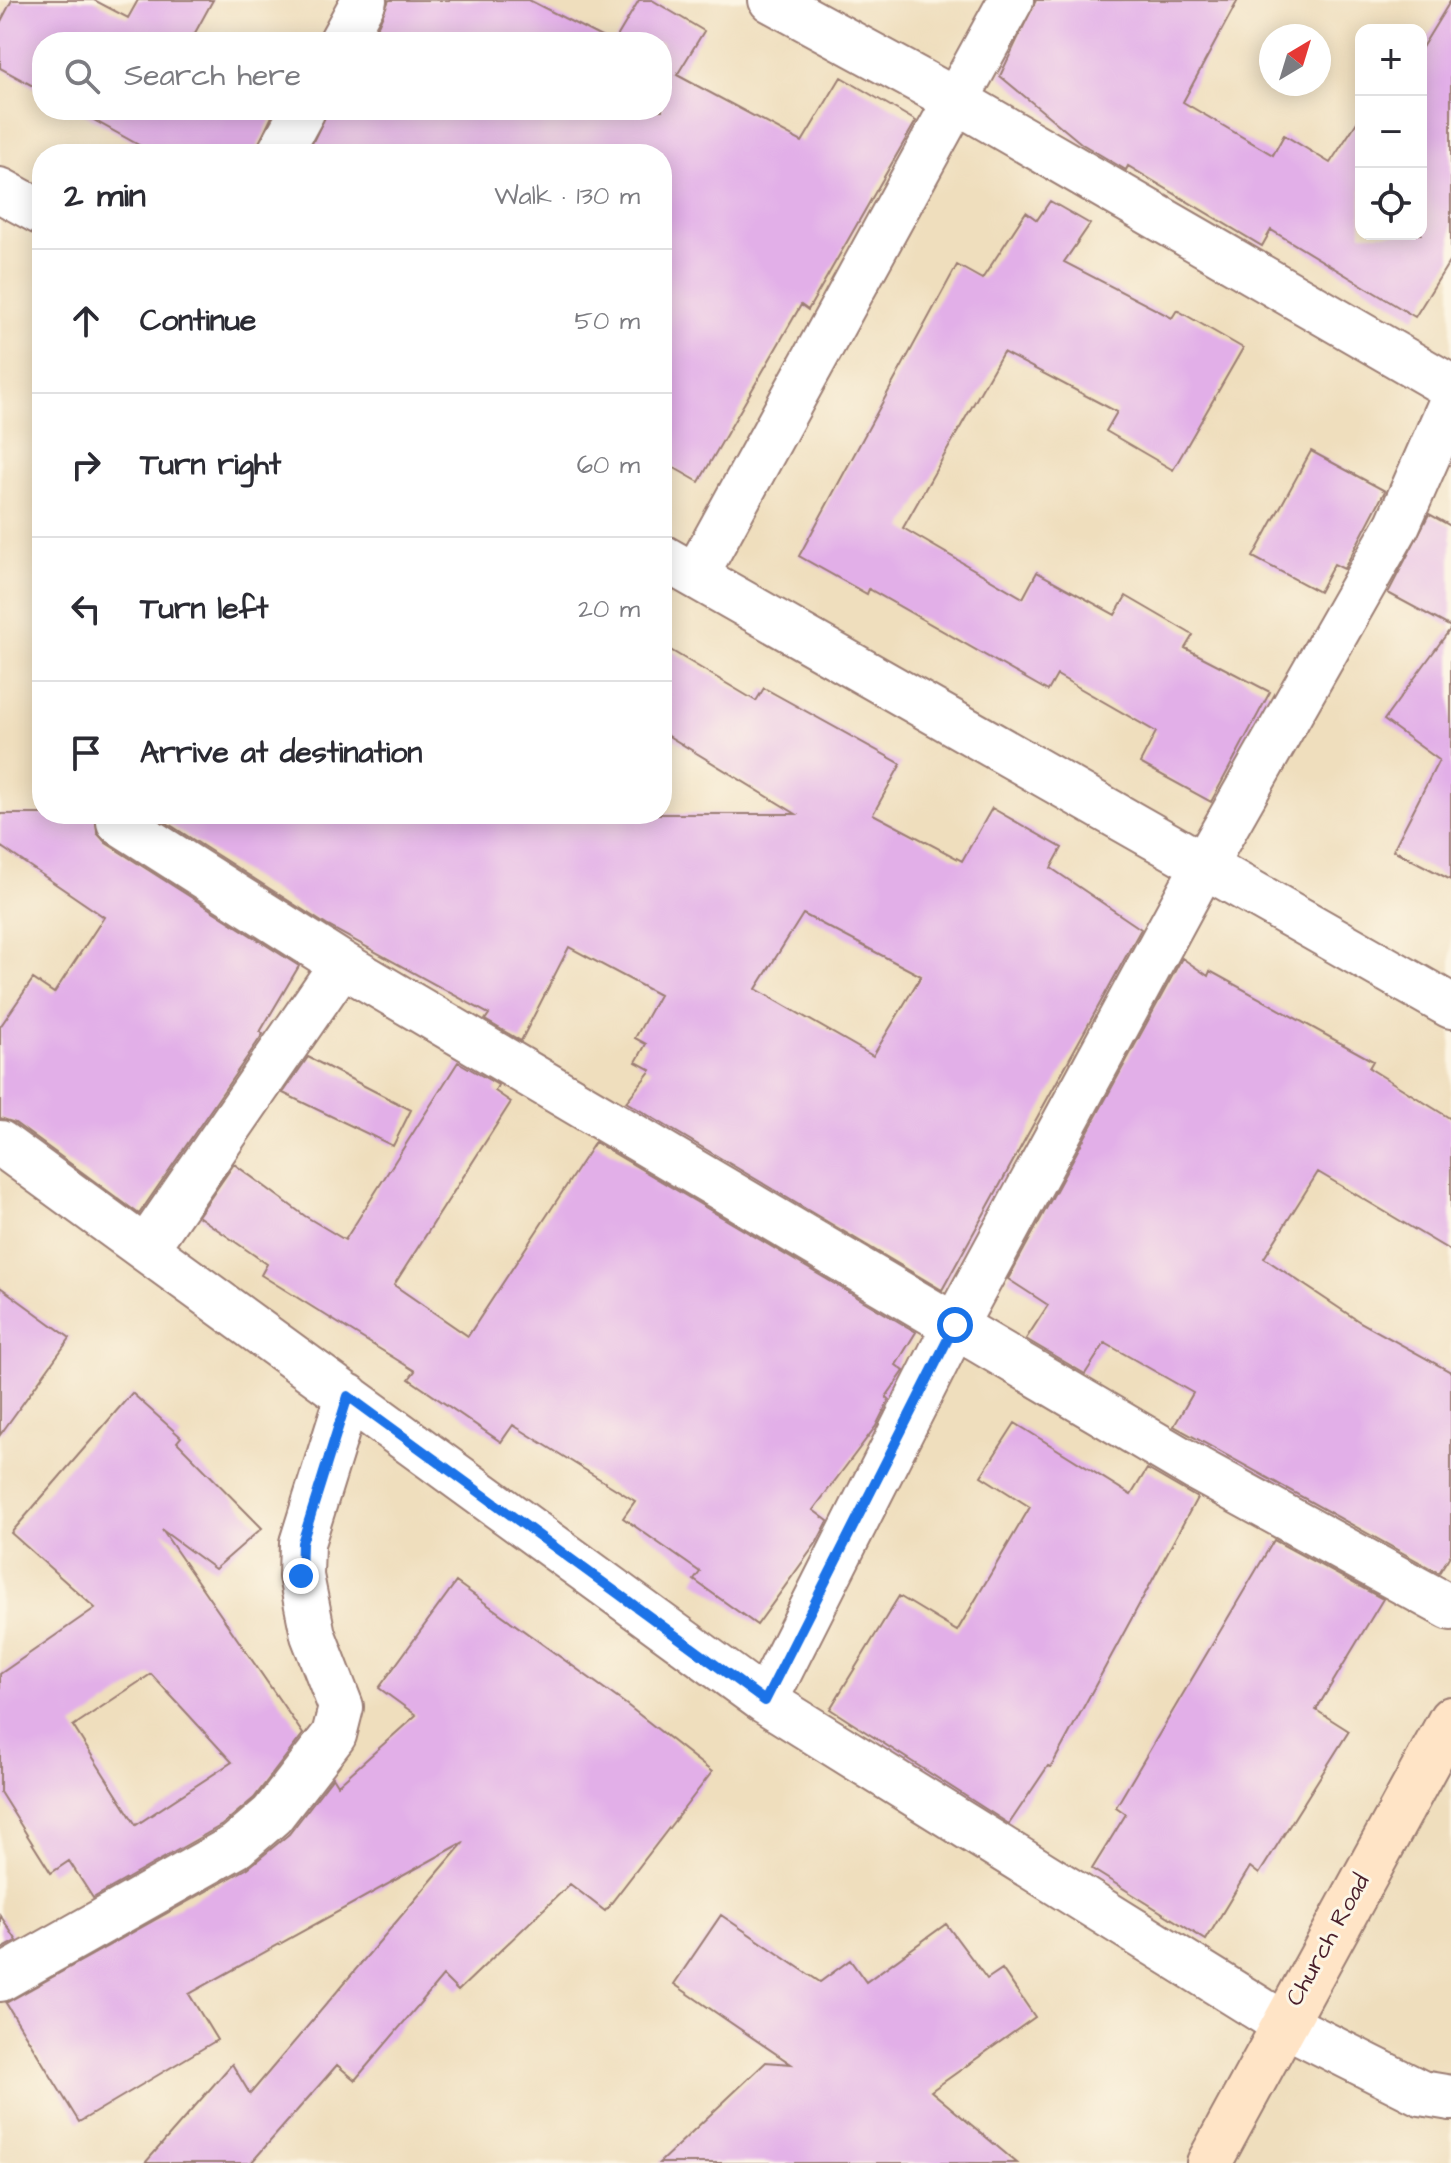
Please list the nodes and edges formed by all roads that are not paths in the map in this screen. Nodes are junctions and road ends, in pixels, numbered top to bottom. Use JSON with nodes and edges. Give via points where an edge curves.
{"nodes":[{"id":1,"x":364,"y":0,"type":"edge"},
{"id":2,"x":771,"y":0,"type":"edge"},
{"id":3,"x":1011,"y":0,"type":"edge"},
{"id":4,"x":346,"y":32,"type":"edge"},
{"id":5,"x":957,"y":101,"type":"junction"},
{"id":6,"x":298,"y":120,"type":"edge"},
{"id":7,"x":284,"y":144,"type":"edge"},
{"id":8,"x":0,"y":190,"type":"edge"},
{"id":9,"x":32,"y":208,"type":"edge"},
{"id":10,"x":1451,"y":387,"type":"edge"},
{"id":11,"x":1451,"y":403,"type":"edge"},
{"id":12,"x":679,"y":566,"type":"edge"},
{"id":13,"x":122,"y":824,"type":"edge"},
{"id":14,"x":1203,"y":867,"type":"junction"},
{"id":15,"x":342,"y":964,"type":"junction"},
{"id":16,"x":1451,"y":1006,"type":"edge"},
{"id":17,"x":0,"y":1143,"type":"edge"},
{"id":18,"x":146,"y":1248,"type":"junction"},
{"id":19,"x":955,"y":1325,"type":"junction"},
{"id":20,"x":348,"y":1396,"type":"junction"},
{"id":21,"x":1451,"y":1608,"type":"edge"},
{"id":22,"x":765,"y":1701,"type":"junction"},
{"id":23,"x":1451,"y":1719,"type":"edge"},
{"id":24,"x":0,"y":1979,"type":"edge"},
{"id":25,"x":1282,"y":2023,"type":"junction"},
{"id":26,"x":1451,"y":2098,"type":"edge"},
{"id":27,"x":1209,"y":2163,"type":"edge"}],
"edges":[{"from":1,"to":4,"type":"street"},
{"from":2,"to":5,"type":"street"},
{"from":3,"to":5,"type":"street"},
{"from":5,"to":10,"type":"street"},
{"from":5,"to":12,"type":"street"},
{"from":6,"to":7,"type":"street"},
{"from":8,"to":9,"type":"street"},
{"from":11,"to":14,"type":"street","via":[[1386,547]]},
{"from":12,"to":14,"type":"street"},
{"from":13,"to":15,"type":"street"},
{"from":14,"to":16,"type":"street"},
{"from":14,"to":19,"type":"street"},
{"from":15,"to":18,"type":"street"},
{"from":15,"to":19,"type":"street"},
{"from":17,"to":18,"type":"street"},
{"from":18,"to":20,"type":"street"},
{"from":19,"to":21,"type":"street","via":[[1197,1469]]},
{"from":19,"to":22,"type":"street"},
{"from":20,"to":22,"type":"street"},
{"from":20,"to":24,"type":"street","via":[[302,1543],[301,1576],[313,1635],[341,1707],[334,1735],[272,1815],[236,1846]]},
{"from":22,"to":25,"type":"street"},
{"from":23,"to":25,"type":"street","name":"Church Road"},
{"from":25,"to":26,"type":"street","via":[[1421,2093]]},
{"from":25,"to":27,"type":"street","name":"Church Road"}]}
